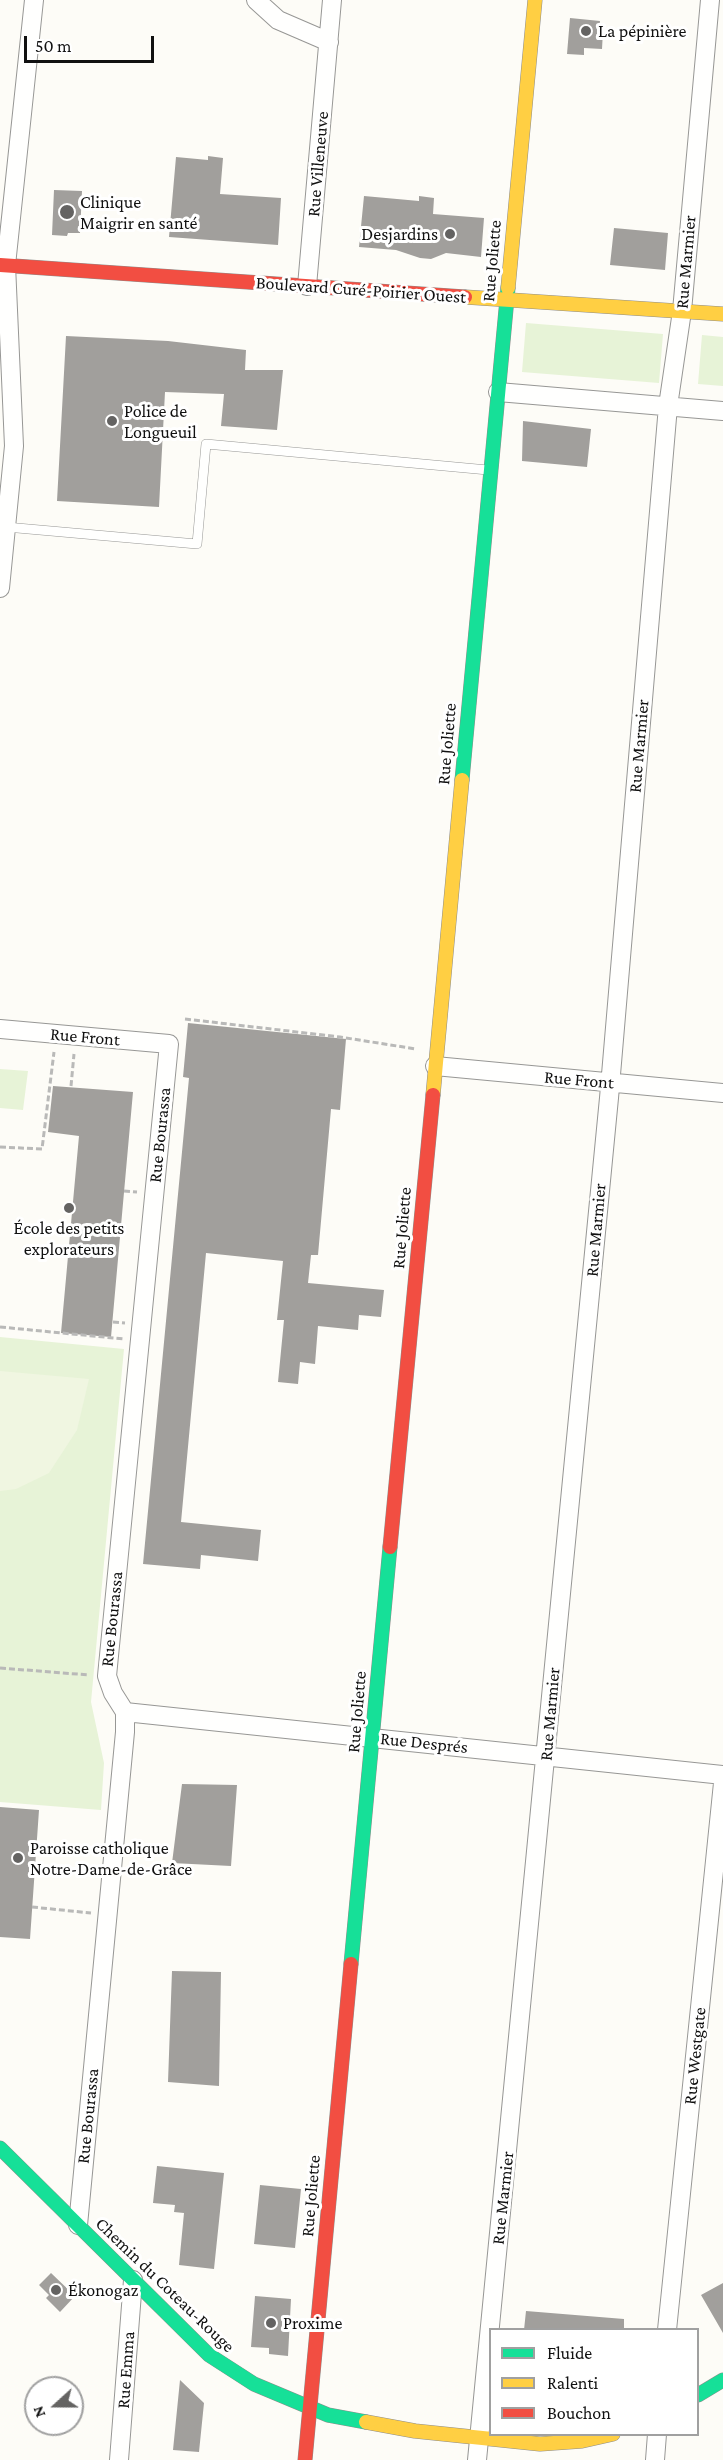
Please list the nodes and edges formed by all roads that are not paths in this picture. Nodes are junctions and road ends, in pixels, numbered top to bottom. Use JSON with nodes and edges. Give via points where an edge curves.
{"nodes":[{"id":1,"x":34,"y":0,"type":"edge"},
{"id":2,"x":256,"y":0,"type":"edge"},
{"id":3,"x":332,"y":0,"type":"edge"},
{"id":4,"x":535,"y":0,"type":"edge"},
{"id":5,"x":710,"y":0,"type":"edge"},
{"id":6,"x":329,"y":42,"type":"junction"},
{"id":7,"x":3,"y":265,"type":"edge"},
{"id":8,"x":307,"y":286,"type":"junction"},
{"id":9,"x":507,"y":300,"type":"junction"},
{"id":10,"x":682,"y":311,"type":"junction"},
{"id":11,"x":723,"y":314,"type":"edge"},
{"id":12,"x":498,"y":392,"type":"junction"},
{"id":13,"x":668,"y":406,"type":"junction"},
{"id":14,"x":723,"y":411,"type":"edge"},
{"id":15,"x":491,"y":470,"type":"junction"},
{"id":16,"x":6,"y":527,"type":"junction"},
{"id":17,"x":0,"y":588,"type":"edge"},
{"id":18,"x":0,"y":1029,"type":"edge"},
{"id":19,"x":169,"y":1044,"type":"joint"},
{"id":20,"x":435,"y":1066,"type":"junction"},
{"id":21,"x":610,"y":1083,"type":"junction"},
{"id":22,"x":723,"y":1093,"type":"edge"},
{"id":23,"x":126,"y":1712,"type":"junction"},
{"id":24,"x":372,"y":1738,"type":"junction"},
{"id":25,"x":546,"y":1757,"type":"junction"},
{"id":26,"x":723,"y":1775,"type":"edge"},
{"id":27,"x":723,"y":1783,"type":"edge"},
{"id":28,"x":3,"y":2155,"type":"edge"},
{"id":29,"x":78,"y":2225,"type":"junction"},
{"id":30,"x":133,"y":2280,"type":"junction"},
{"id":31,"x":491,"y":2328,"type":"edge"},
{"id":32,"x":667,"y":2328,"type":"edge"},
{"id":33,"x":489,"y":2346,"type":"edge"},
{"id":34,"x":723,"y":2380,"type":"edge"},
{"id":35,"x":699,"y":2394,"type":"edge"},
{"id":36,"x":309,"y":2408,"type":"junction"},
{"id":37,"x":604,"y":2436,"type":"edge"},
{"id":38,"x":657,"y":2436,"type":"edge"},
{"id":39,"x":480,"y":2439,"type":"junction"},
{"id":40,"x":119,"y":2460,"type":"edge"},
{"id":41,"x":305,"y":2460,"type":"edge"},
{"id":42,"x":477,"y":2460,"type":"edge"},
{"id":43,"x":655,"y":2460,"type":"edge"}],
"edges":[{"from":1,"to":7,"type":"street"},
{"from":2,"to":6,"type":"street","via":[[278,20]]},
{"from":3,"to":6,"type":"street","name":"Rue Villeneuve"},
{"from":4,"to":9,"type":"street","name":"Rue Joliette"},
{"from":5,"to":10,"type":"street","name":"Rue Marmier"},
{"from":6,"to":8,"type":"street","name":"Rue Villeneuve"},
{"from":7,"to":8,"type":"street","name":"Boulevard Curé-Poirier Ouest"},
{"from":7,"to":16,"type":"street","via":[[14,447]]},
{"from":8,"to":9,"type":"street","name":"Boulevard Curé-Poirier Ouest"},
{"from":9,"to":10,"type":"street","name":"Boulevard Curé-Poirier Ouest"},
{"from":9,"to":12,"type":"street","name":"Rue Joliette"},
{"from":10,"to":11,"type":"street","name":"Boulevard Curé-Poirier Ouest"},
{"from":10,"to":13,"type":"street","name":"Rue Marmier"},
{"from":12,"to":13,"type":"street"},
{"from":12,"to":15,"type":"street","name":"Rue Joliette"},
{"from":13,"to":14,"type":"street"},
{"from":13,"to":21,"type":"street","name":"Rue Marmier"},
{"from":15,"to":16,"type":"lane","via":[[206,444],[197,544]]},
{"from":15,"to":20,"type":"street","name":"Rue Joliette"},
{"from":16,"to":17,"type":"street"},
{"from":18,"to":19,"type":"street","name":"Rue Front"},
{"from":19,"to":23,"type":"street","name":"Rue Bourassa","via":[[107,1676]]},
{"from":20,"to":21,"type":"street","name":"Rue Front"},
{"from":20,"to":24,"type":"street","name":"Rue Joliette"},
{"from":21,"to":22,"type":"street","name":"Rue Front"},
{"from":21,"to":25,"type":"street","name":"Rue Marmier"},
{"from":23,"to":24,"type":"street","name":"Rue Després"},
{"from":23,"to":29,"type":"street","name":"Rue Bourassa"},
{"from":24,"to":25,"type":"street","name":"Rue Després"},
{"from":24,"to":36,"type":"street","name":"Rue Joliette"},
{"from":25,"to":26,"type":"street","name":"Rue Després"},
{"from":25,"to":31,"type":"street","name":"Rue Marmier"},
{"from":27,"to":32,"type":"street","name":"Rue Westgate"},
{"from":28,"to":29,"type":"street","name":"Chemin du Coteau-Rouge"},
{"from":29,"to":30,"type":"street","name":"Chemin du Coteau-Rouge"},
{"from":30,"to":36,"type":"street","name":"Chemin du Coteau-Rouge","via":[[225,2367]]},
{"from":30,"to":40,"type":"street","name":"Rue Emma"},
{"from":33,"to":39,"type":"street","name":"Rue Marmier"},
{"from":34,"to":35,"type":"street"},
{"from":36,"to":39,"type":"street","name":"Chemin du Coteau-Rouge","via":[[415,2432]]},
{"from":36,"to":41,"type":"street","name":"Rue Joliette"},
{"from":37,"to":39,"type":"street","name":"Chemin du Coteau-Rouge","via":[[559,2443]]},
{"from":38,"to":43,"type":"street"},
{"from":39,"to":42,"type":"street","name":"Rue Marmier"}]}
